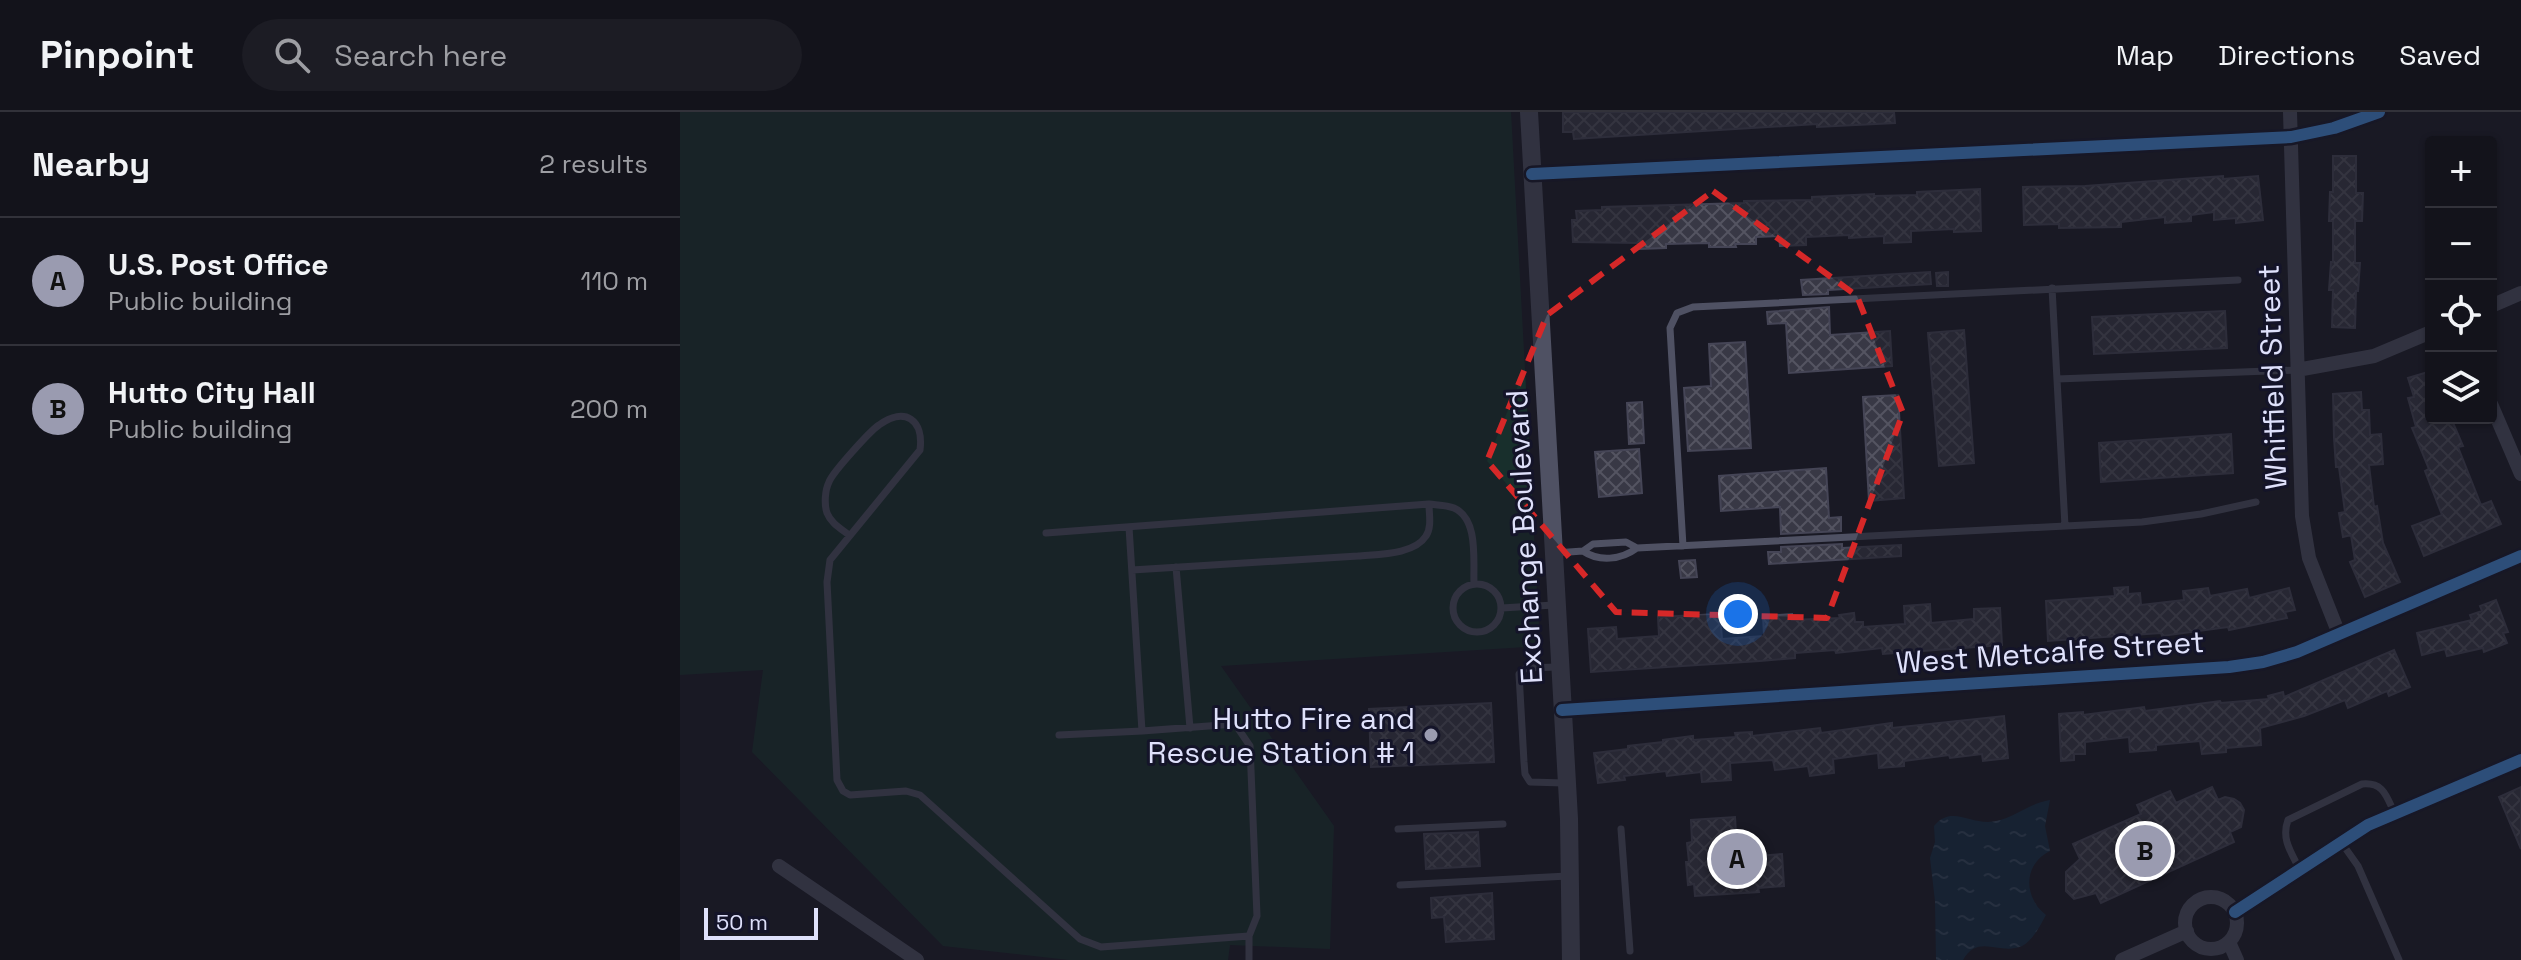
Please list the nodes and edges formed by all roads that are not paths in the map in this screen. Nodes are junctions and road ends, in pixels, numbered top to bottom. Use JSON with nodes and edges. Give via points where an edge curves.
{"nodes":[{"id":1,"x":1529,"y":112,"type":"edge"},
{"id":2,"x":2290,"y":112,"type":"edge"},
{"id":3,"x":2379,"y":112,"type":"edge"},
{"id":4,"x":2291,"y":137,"type":"junction"},
{"id":5,"x":1532,"y":174,"type":"junction"},
{"id":6,"x":2238,"y":280,"type":"dead end"},
{"id":7,"x":2052,"y":288,"type":"junction"},
{"id":8,"x":2521,"y":293,"type":"edge"},
{"id":9,"x":2497,"y":303,"type":"edge"},
{"id":10,"x":2425,"y":335,"type":"edge"},
{"id":11,"x":2297,"y":370,"type":"junction"},
{"id":12,"x":2057,"y":379,"type":"junction"},
{"id":13,"x":2497,"y":418,"type":"edge"},
{"id":14,"x":2521,"y":474,"type":"edge"},
{"id":15,"x":2256,"y":502,"type":"dead end"},
{"id":16,"x":1429,"y":504,"type":"junction"},
{"id":17,"x":2065,"y":526,"type":"junction"},
{"id":18,"x":1129,"y":527,"type":"junction"},
{"id":19,"x":1046,"y":533,"type":"dead end"},
{"id":20,"x":849,"y":535,"type":"junction"},
{"id":21,"x":1683,"y":546,"type":"junction"},
{"id":22,"x":1637,"y":548,"type":"junction"},
{"id":23,"x":1583,"y":551,"type":"junction"},
{"id":24,"x":1553,"y":553,"type":"junction"},
{"id":25,"x":2521,"y":556,"type":"edge"},
{"id":26,"x":1176,"y":567,"type":"junction"},
{"id":27,"x":1132,"y":570,"type":"junction"},
{"id":28,"x":1474,"y":584,"type":"junction"},
{"id":29,"x":1556,"y":605,"type":"junction"},
{"id":30,"x":1502,"y":608,"type":"junction"},
{"id":31,"x":2339,"y":634,"type":"junction"},
{"id":32,"x":1560,"y":667,"type":"junction"},
{"id":33,"x":1562,"y":710,"type":"junction"},
{"id":34,"x":1190,"y":728,"type":"junction"},
{"id":35,"x":1142,"y":731,"type":"junction"},
{"id":36,"x":1059,"y":735,"type":"dead end"},
{"id":37,"x":2521,"y":760,"type":"edge"},
{"id":38,"x":1567,"y":783,"type":"junction"},
{"id":39,"x":2394,"y":812,"type":"junction"},
{"id":40,"x":1503,"y":824,"type":"dead end"},
{"id":41,"x":1398,"y":829,"type":"dead end"},
{"id":42,"x":1621,"y":829,"type":"dead end"},
{"id":43,"x":2341,"y":842,"type":"junction"},
{"id":44,"x":779,"y":866,"type":"dead end"},
{"id":45,"x":2300,"y":870,"type":"junction"},
{"id":46,"x":1570,"y":876,"type":"junction"},
{"id":47,"x":1400,"y":885,"type":"dead end"},
{"id":48,"x":2235,"y":912,"type":"junction"},
{"id":49,"x":2187,"y":931,"type":"junction"},
{"id":50,"x":1249,"y":936,"type":"junction"},
{"id":51,"x":2229,"y":942,"type":"junction"},
{"id":52,"x":1630,"y":951,"type":"dead end"},
{"id":53,"x":2216,"y":954,"type":"edge"},
{"id":54,"x":917,"y":960,"type":"edge"},
{"id":55,"x":1249,"y":960,"type":"edge"},
{"id":56,"x":1571,"y":960,"type":"edge"},
{"id":57,"x":2122,"y":960,"type":"edge"},
{"id":58,"x":2237,"y":960,"type":"edge"},
{"id":59,"x":2399,"y":960,"type":"edge"}],
"edges":[{"from":1,"to":5,"type":"street","name":"Exchange Boulevard"},
{"from":2,"to":4,"type":"street","name":"Whitfield Street"},
{"from":3,"to":4,"type":"street"},
{"from":4,"to":5,"type":"street"},
{"from":4,"to":11,"type":"street","name":"Whitfield Street"},
{"from":5,"to":24,"type":"street","name":"Exchange Boulevard"},
{"from":6,"to":7,"type":"lane"},
{"from":7,"to":12,"type":"lane"},
{"from":7,"to":21,"type":"lane","via":[[1693,307],[1677,313],[1670,328]]},
{"from":8,"to":9,"type":"street"},
{"from":10,"to":11,"type":"street","via":[[2374,356]]},
{"from":11,"to":12,"type":"lane"},
{"from":11,"to":31,"type":"street","name":"Whitfield Street","via":[[2302,516],[2309,558]]},
{"from":12,"to":17,"type":"lane"},
{"from":13,"to":14,"type":"street"},
{"from":15,"to":17,"type":"lane","via":[[2157,520]]},
{"from":16,"to":18,"type":"lane"},
{"from":16,"to":26,"type":"lane","via":[[1426,536],[1416,546],[1394,552]]},
{"from":16,"to":28,"type":"lane","via":[[1453,507],[1466,516]]},
{"from":17,"to":21,"type":"lane"},
{"from":18,"to":19,"type":"lane"},
{"from":18,"to":27,"type":"lane"},
{"from":20,"to":20,"type":"lane","via":[[920,450],[919,425],[908,417],[878,425],[829,479],[826,511]]},
{"from":20,"to":50,"type":"lane","via":[[830,560],[827,582],[837,780],[843,791],[920,795],[1080,939],[1101,947]]},
{"from":21,"to":22,"type":"lane"},
{"from":22,"to":23,"type":"lane","via":[[1626,542],[1593,544]]},
{"from":22,"to":23,"type":"lane","via":[[1626,556],[1594,559]]},
{"from":23,"to":24,"type":"lane"},
{"from":24,"to":29,"type":"street","name":"Exchange Boulevard"},
{"from":25,"to":31,"type":"street","name":"West Metcalfe Street"},
{"from":26,"to":27,"type":"lane"},
{"from":26,"to":34,"type":"lane"},
{"from":27,"to":35,"type":"lane"},
{"from":28,"to":30,"type":"lane","via":[[1496,593]]},
{"from":28,"to":30,"type":"lane","via":[[1455,597],[1453,613],[1461,627],[1475,633],[1491,628]]},
{"from":29,"to":30,"type":"lane"},
{"from":29,"to":32,"type":"street","name":"Exchange Boulevard"},
{"from":31,"to":33,"type":"street","name":"West Metcalfe Street","via":[[2297,652],[2229,667]]},
{"from":32,"to":33,"type":"street","name":"Exchange Boulevard"},
{"from":32,"to":38,"type":"lane","via":[[1526,668],[1519,674],[1525,774],[1530,782]]},
{"from":33,"to":38,"type":"street","name":"Exchange Boulevard"},
{"from":34,"to":35,"type":"lane"},
{"from":34,"to":50,"type":"lane","via":[[1235,724],[1250,746],[1257,916]]},
{"from":35,"to":36,"type":"lane"},
{"from":37,"to":39,"type":"street"},
{"from":38,"to":46,"type":"street","name":"Exchange Boulevard"},
{"from":39,"to":43,"type":"street"},
{"from":39,"to":45,"type":"lane","via":[[2383,787],[2373,783],[2288,820],[2286,841]]},
{"from":40,"to":41,"type":"lane"},
{"from":42,"to":52,"type":"lane"},
{"from":43,"to":45,"type":"street"},
{"from":43,"to":59,"type":"lane","via":[[2358,866]]},
{"from":44,"to":54,"type":"street"},
{"from":45,"to":48,"type":"street"},
{"from":46,"to":47,"type":"lane"},
{"from":46,"to":56,"type":"street","name":"Exchange Boulevard"},
{"from":48,"to":49,"type":"street","via":[[2215,897],[2198,900],[2187,914]]},
{"from":48,"to":51,"type":"street","via":[[2237,928]]},
{"from":49,"to":53,"type":"street"},
{"from":49,"to":57,"type":"street"},
{"from":50,"to":55,"type":"lane"},
{"from":51,"to":53,"type":"street"},
{"from":51,"to":58,"type":"street"}]}
